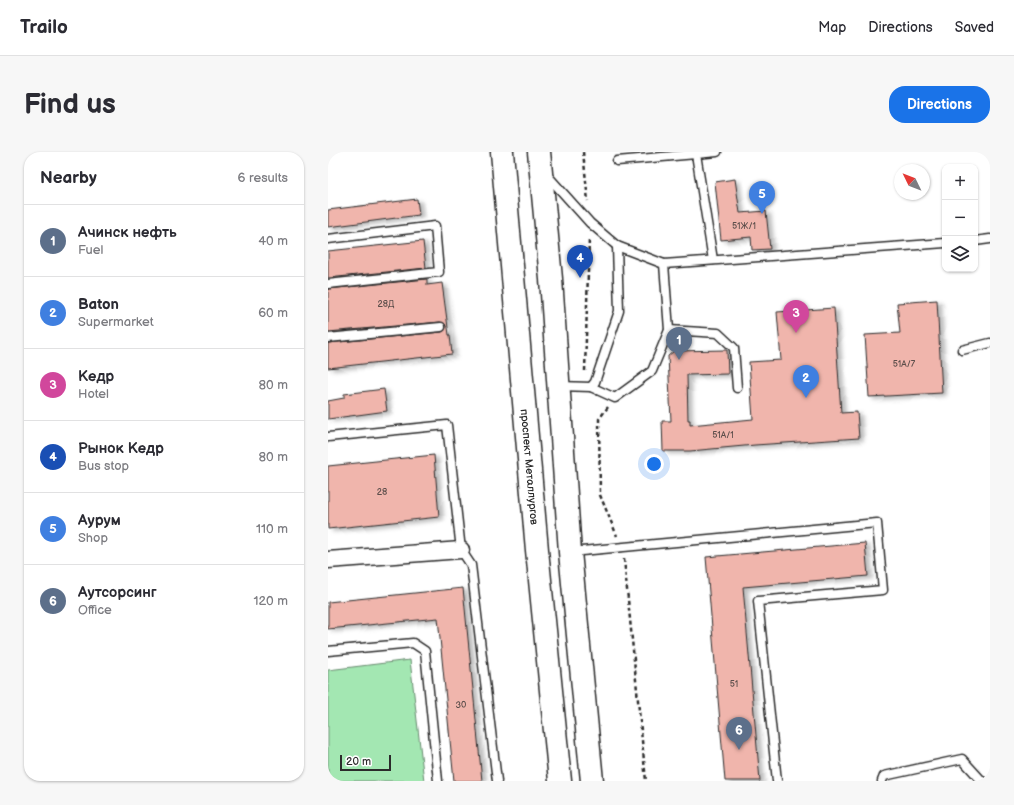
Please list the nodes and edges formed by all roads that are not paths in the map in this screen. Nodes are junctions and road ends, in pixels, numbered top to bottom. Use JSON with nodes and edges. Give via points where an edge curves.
{"nodes":[{"id":1,"x":502,"y":152,"type":"edge"},
{"id":2,"x":717,"y":152,"type":"edge"},
{"id":3,"x":696,"y":154,"type":"junction"},
{"id":4,"x":540,"y":160,"type":"edge"},
{"id":5,"x":617,"y":161,"type":"dead end"},
{"id":6,"x":328,"y":239,"type":"edge"},
{"id":7,"x":990,"y":240,"type":"edge"},
{"id":8,"x":978,"y":241,"type":"edge"},
{"id":9,"x":942,"y":243,"type":"edge"},
{"id":10,"x":617,"y":246,"type":"junction"},
{"id":11,"x":713,"y":260,"type":"junction"},
{"id":12,"x":664,"y":264,"type":"junction"},
{"id":13,"x":328,"y":284,"type":"edge"},
{"id":14,"x":441,"y":327,"type":"dead end"},
{"id":15,"x":669,"y":330,"type":"junction"},
{"id":16,"x":328,"y":338,"type":"edge"},
{"id":17,"x":990,"y":343,"type":"edge"},
{"id":18,"x":962,"y":350,"type":"dead end"},
{"id":19,"x":593,"y":384,"type":"junction"},
{"id":20,"x":558,"y":386,"type":"junction"},
{"id":21,"x":737,"y":388,"type":"dead end"},
{"id":22,"x":328,"y":436,"type":"edge"},
{"id":23,"x":460,"y":550,"type":"junction"},
{"id":24,"x":570,"y":552,"type":"junction"},
{"id":25,"x":328,"y":560,"type":"edge"},
{"id":26,"x":328,"y":651,"type":"edge"},
{"id":27,"x":438,"y":781,"type":"edge"},
{"id":28,"x":497,"y":781,"type":"edge"},
{"id":29,"x":560,"y":781,"type":"edge"},
{"id":30,"x":592,"y":781,"type":"edge"},
{"id":31,"x":777,"y":781,"type":"edge"},
{"id":32,"x":882,"y":781,"type":"edge"},
{"id":33,"x":982,"y":781,"type":"edge"}],
"edges":[{"from":1,"to":29,"type":"main road","name":"проспект Металлургов"},
{"from":2,"to":3,"type":"lane"},
{"from":3,"to":5,"type":"lane"},
{"from":3,"to":11,"type":"lane"},
{"from":4,"to":10,"type":"lane","via":[[590,223]]},
{"from":4,"to":20,"type":"main road"},
{"from":6,"to":13,"type":"lane","via":[[435,226],[439,272]]},
{"from":7,"to":8,"type":"lane"},
{"from":9,"to":11,"type":"lane"},
{"from":10,"to":12,"type":"lane"},
{"from":10,"to":19,"type":"lane","via":[[619,311]]},
{"from":11,"to":12,"type":"lane"},
{"from":12,"to":15,"type":"lane"},
{"from":14,"to":16,"type":"lane"},
{"from":15,"to":19,"type":"lane","via":[[652,371],[615,398]]},
{"from":15,"to":21,"type":"lane","via":[[718,333],[734,348]]},
{"from":17,"to":18,"type":"lane"},
{"from":19,"to":20,"type":"lane"},
{"from":20,"to":24,"type":"main road"},
{"from":22,"to":23,"type":"lane","via":[[447,425]]},
{"from":23,"to":25,"type":"street"},
{"from":23,"to":28,"type":"lane","via":[[471,565]]},
{"from":24,"to":30,"type":"main road"},
{"from":24,"to":31,"type":"lane","via":[[877,523],[883,590],[758,601]]},
{"from":26,"to":27,"type":"lane","via":[[413,643],[425,652]]},
{"from":32,"to":33,"type":"lane","via":[[884,776],[962,758]]}]}
